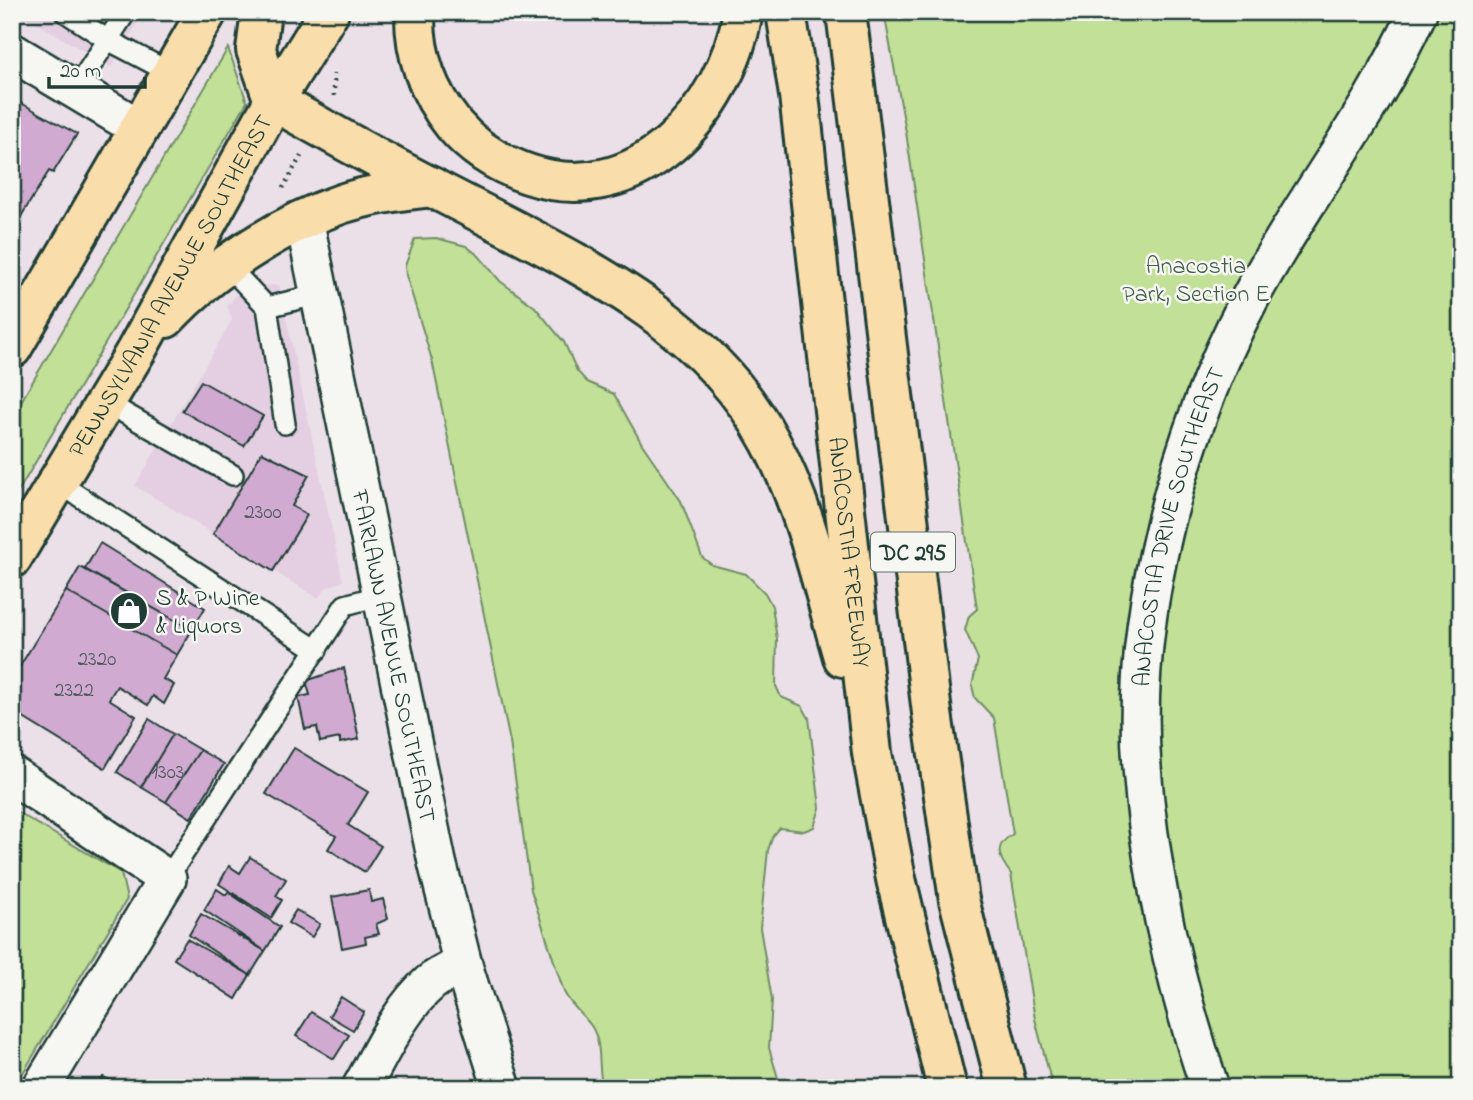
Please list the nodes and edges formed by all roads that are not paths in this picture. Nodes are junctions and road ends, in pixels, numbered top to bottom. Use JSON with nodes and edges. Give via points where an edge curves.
{"nodes":[{"id":1,"x":65,"y":12,"type":"edge"},
{"id":2,"x":207,"y":12,"type":"edge"},
{"id":3,"x":261,"y":12,"type":"edge"},
{"id":4,"x":329,"y":12,"type":"edge"},
{"id":5,"x":415,"y":12,"type":"edge"},
{"id":6,"x":743,"y":12,"type":"edge"},
{"id":7,"x":786,"y":12,"type":"edge"},
{"id":8,"x":846,"y":12,"type":"edge"},
{"id":9,"x":1418,"y":12,"type":"edge"},
{"id":10,"x":125,"y":13,"type":"edge"},
{"id":11,"x":108,"y":40,"type":"junction"},
{"id":12,"x":12,"y":52,"type":"edge"},
{"id":13,"x":171,"y":73,"type":"junction"},
{"id":14,"x":75,"y":90,"type":"junction"},
{"id":15,"x":274,"y":101,"type":"junction"},
{"id":16,"x":139,"y":128,"type":"junction"},
{"id":17,"x":432,"y":187,"type":"junction"},
{"id":18,"x":294,"y":204,"type":"junction"},
{"id":19,"x":226,"y":264,"type":"junction"},
{"id":20,"x":320,"y":294,"type":"junction"},
{"id":21,"x":267,"y":307,"type":"junction"},
{"id":22,"x":12,"y":348,"type":"edge"},
{"id":23,"x":136,"y":351,"type":"junction"},
{"id":24,"x":106,"y":402,"type":"junction"},
{"id":25,"x":285,"y":424,"type":"dead end"},
{"id":26,"x":233,"y":475,"type":"dead end"},
{"id":27,"x":57,"y":482,"type":"junction"},
{"id":28,"x":12,"y":558,"type":"edge"},
{"id":29,"x":382,"y":595,"type":"junction"},
{"id":30,"x":317,"y":650,"type":"junction"},
{"id":31,"x":872,"y":753,"type":"junction"},
{"id":32,"x":12,"y":775,"type":"edge"},
{"id":33,"x":167,"y":879,"type":"junction"},
{"id":34,"x":463,"y":965,"type":"junction"},
{"id":35,"x":41,"y":1088,"type":"edge"},
{"id":36,"x":361,"y":1088,"type":"edge"},
{"id":37,"x":502,"y":1088,"type":"edge"},
{"id":38,"x":947,"y":1088,"type":"edge"},
{"id":39,"x":1007,"y":1088,"type":"edge"},
{"id":40,"x":1210,"y":1088,"type":"edge"}],
"edges":[{"from":1,"to":11,"type":"lane"},
{"from":2,"to":13,"type":"highway"},
{"from":3,"to":15,"type":"highway","via":[[256,50]]},
{"from":4,"to":15,"type":"highway","name":"PENNSYLVANIA AVENUE SOUTHEAST"},
{"from":5,"to":6,"type":"highway","via":[[415,35],[425,73],[441,108],[458,130],[507,166],[543,179],[574,183],[605,180],[634,170],[687,130],[727,68]]},
{"from":7,"to":31,"type":"highway","name":"ANACOSTIA FREEWAY","number":"DC 295"},
{"from":8,"to":39,"type":"highway","number":"DC 295","via":[[958,900]]},
{"from":9,"to":40,"type":"street","name":"ANACOSTIA DRIVE SOUTHEAST","via":[[1363,115],[1249,300],[1198,419],[1152,587],[1143,671],[1141,765],[1166,930],[1188,1023]]},
{"from":10,"to":11,"type":"lane"},
{"from":11,"to":13,"type":"lane"},
{"from":11,"to":14,"type":"lane"},
{"from":12,"to":14,"type":"street"},
{"from":13,"to":16,"type":"highway"},
{"from":14,"to":16,"type":"street"},
{"from":15,"to":17,"type":"highway"},
{"from":15,"to":23,"type":"highway","name":"PENNSYLVANIA AVENUE SOUTHEAST"},
{"from":16,"to":22,"type":"highway"},
{"from":17,"to":18,"type":"highway"},
{"from":17,"to":31,"type":"highway","via":[[631,294],[698,347],[741,396],[770,440],[792,488]]},
{"from":18,"to":19,"type":"highway"},
{"from":18,"to":20,"type":"street","name":"FAIRLAWN AVENUE SOUTHEAST"},
{"from":19,"to":21,"type":"lane"},
{"from":19,"to":23,"type":"highway","via":[[180,302]]},
{"from":20,"to":21,"type":"lane"},
{"from":20,"to":29,"type":"street","name":"FAIRLAWN AVENUE SOUTHEAST"},
{"from":21,"to":25,"type":"lane"},
{"from":23,"to":24,"type":"highway","name":"PENNSYLVANIA AVENUE SOUTHEAST"},
{"from":24,"to":26,"type":"lane"},
{"from":24,"to":27,"type":"highway","name":"PENNSYLVANIA AVENUE SOUTHEAST"},
{"from":27,"to":28,"type":"highway","name":"PENNSYLVANIA AVENUE SOUTHEAST"},
{"from":27,"to":30,"type":"lane"},
{"from":29,"to":30,"type":"lane","via":[[345,605]]},
{"from":29,"to":34,"type":"street","name":"FAIRLAWN AVENUE SOUTHEAST"},
{"from":30,"to":33,"type":"lane"},
{"from":31,"to":38,"type":"highway","name":"ANACOSTIA FREEWAY","number":"DC 295","via":[[899,892]]},
{"from":32,"to":33,"type":"street"},
{"from":33,"to":35,"type":"street"},
{"from":34,"to":36,"type":"street","via":[[428,984]]},
{"from":34,"to":37,"type":"street","name":"FAIRLAWN AVENUE SOUTHEAST"}]}
